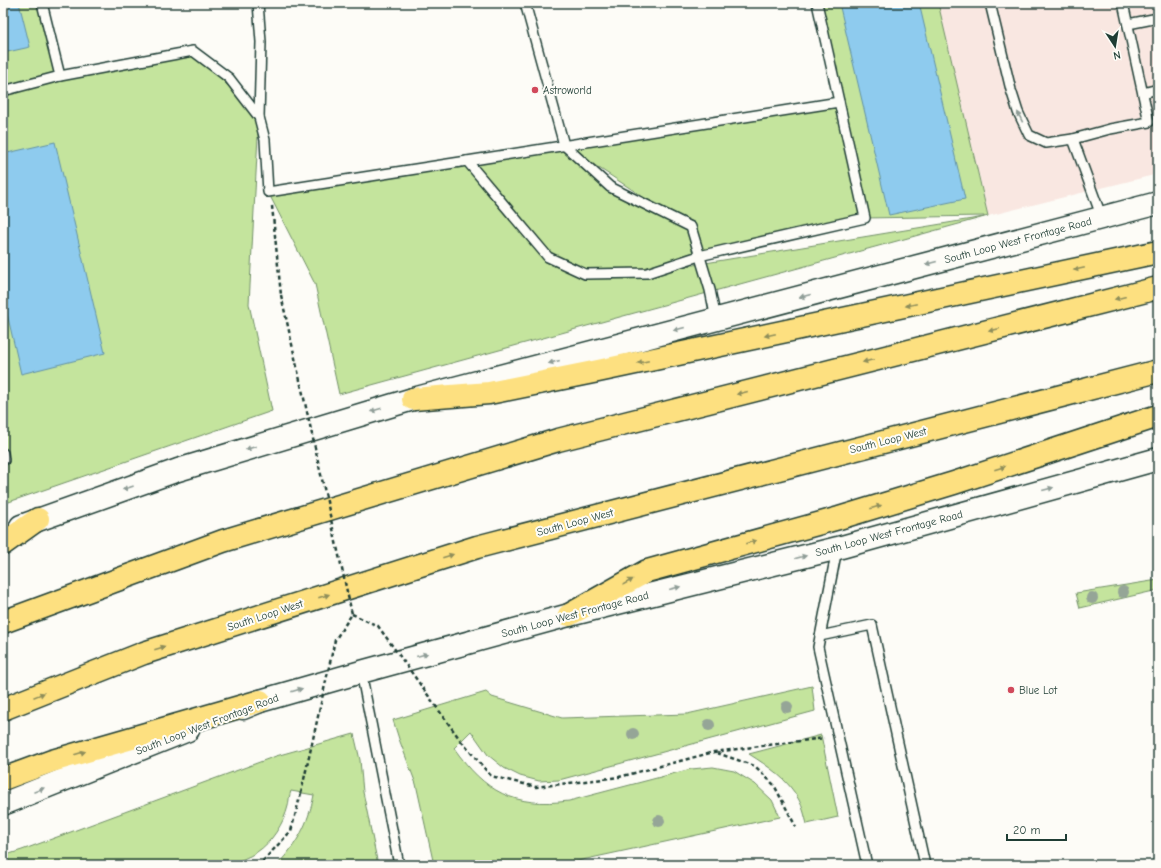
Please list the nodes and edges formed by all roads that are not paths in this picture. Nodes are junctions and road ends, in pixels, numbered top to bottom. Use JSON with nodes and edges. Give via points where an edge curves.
{"nodes":[{"id":1,"x":42,"y":3,"type":"edge"},
{"id":2,"x":258,"y":3,"type":"edge"},
{"id":3,"x":525,"y":3,"type":"edge"},
{"id":4,"x":817,"y":3,"type":"edge"},
{"id":5,"x":990,"y":3,"type":"edge"},
{"id":6,"x":1123,"y":3,"type":"edge"},
{"id":7,"x":1158,"y":18,"type":"edge"},
{"id":8,"x":1128,"y":24,"type":"junction"},
{"id":9,"x":60,"y":76,"type":"junction"},
{"id":10,"x":1158,"y":89,"type":"edge"},
{"id":11,"x":3,"y":91,"type":"edge"},
{"id":12,"x":1143,"y":93,"type":"junction"},
{"id":13,"x":839,"y":102,"type":"junction"},
{"id":14,"x":259,"y":117,"type":"junction"},
{"id":15,"x":1073,"y":139,"type":"junction"},
{"id":16,"x":564,"y":145,"type":"junction"},
{"id":17,"x":467,"y":161,"type":"junction"},
{"id":18,"x":1158,"y":203,"type":"edge"},
{"id":19,"x":1102,"y":218,"type":"junction"},
{"id":20,"x":1158,"y":252,"type":"edge"},
{"id":21,"x":699,"y":256,"type":"junction"},
{"id":22,"x":1158,"y":288,"type":"edge"},
{"id":23,"x":716,"y":319,"type":"junction"},
{"id":24,"x":1158,"y":371,"type":"edge"},
{"id":25,"x":413,"y":399,"type":"junction"},
{"id":26,"x":1158,"y":416,"type":"edge"},
{"id":27,"x":3,"y":453,"type":"edge"},
{"id":28,"x":1158,"y":459,"type":"edge"},
{"id":29,"x":3,"y":460,"type":"edge"},
{"id":30,"x":38,"y":519,"type":"junction"},
{"id":31,"x":3,"y":532,"type":"edge"},
{"id":32,"x":3,"y":544,"type":"edge"},
{"id":33,"x":838,"y":548,"type":"junction"},
{"id":34,"x":569,"y":615,"type":"junction"},
{"id":35,"x":3,"y":622,"type":"edge"},
{"id":36,"x":820,"y":636,"type":"junction"},
{"id":37,"x":361,"y":672,"type":"junction"},
{"id":38,"x":260,"y":702,"type":"junction"},
{"id":39,"x":3,"y":709,"type":"edge"},
{"id":40,"x":3,"y":779,"type":"edge"},
{"id":41,"x":3,"y":804,"type":"edge"},
{"id":42,"x":400,"y":865,"type":"edge"},
{"id":43,"x":866,"y":865,"type":"edge"},
{"id":44,"x":925,"y":865,"type":"edge"}],
"edges":[{"from":1,"to":9,"type":"lane"},
{"from":2,"to":14,"type":"lane","via":[[261,42]]},
{"from":3,"to":16,"type":"lane"},
{"from":4,"to":13,"type":"lane"},
{"from":15,"to":5,"type":"lane","one_way":true,"via":[[1046,144],[1029,135],[1011,90]]},
{"from":6,"to":8,"type":"lane"},
{"from":7,"to":8,"type":"lane"},
{"from":8,"to":12,"type":"lane"},
{"from":9,"to":11,"type":"lane"},
{"from":9,"to":14,"type":"lane","via":[[193,51],[229,78]]},
{"from":10,"to":12,"type":"lane"},
{"from":12,"to":15,"type":"lane","via":[[1149,122]]},
{"from":13,"to":16,"type":"lane"},
{"from":13,"to":21,"type":"lane","via":[[865,218]]},
{"from":14,"to":17,"type":"lane","via":[[265,140],[268,192]]},
{"from":15,"to":19,"type":"lane"},
{"from":16,"to":17,"type":"lane"},
{"from":16,"to":21,"type":"lane","via":[[610,187],[690,227]]},
{"from":17,"to":21,"type":"lane","via":[[548,257],[585,274],[647,273]]},
{"from":18,"to":19,"type":"main road","name":"South Loop West Frontage Road"},
{"from":19,"to":23,"type":"main road","name":"South Loop West Frontage Road","one_way":true},
{"from":20,"to":25,"type":"highway","one_way":true,"via":[[606,370],[489,393]]},
{"from":21,"to":23,"type":"lane"},
{"from":22,"to":35,"type":"highway","one_way":true,"via":[[558,440],[223,541]]},
{"from":23,"to":25,"type":"main road","name":"South Loop West Frontage Road","one_way":true},
{"from":39,"to":24,"type":"highway","name":"South Loop West","one_way":true,"via":[[144,653],[477,547]]},
{"from":25,"to":30,"type":"main road","name":"South Loop West Frontage Road","one_way":true,"via":[[178,470]]},
{"from":34,"to":26,"type":"highway","one_way":true,"via":[[646,571],[839,518]]},
{"from":27,"to":29,"type":"lane"},
{"from":33,"to":28,"type":"main road","name":"South Loop West Frontage Road","one_way":true},
{"from":30,"to":31,"type":"main road","name":"South Loop West Frontage Road"},
{"from":30,"to":32,"type":"highway"},
{"from":34,"to":33,"type":"main road","name":"South Loop West Frontage Road","one_way":true},
{"from":33,"to":36,"type":"lane"},
{"from":37,"to":34,"type":"main road","name":"South Loop West Frontage Road","one_way":true},
{"from":36,"to":43,"type":"lane","via":[[818,647]]},
{"from":36,"to":44,"type":"lane","via":[[872,625]]},
{"from":38,"to":37,"type":"main road","name":"South Loop West Frontage Road","one_way":true},
{"from":37,"to":42,"type":"lane"},
{"from":40,"to":38,"type":"highway","one_way":true,"via":[[52,761]]},
{"from":41,"to":38,"type":"main road","name":"South Loop West Frontage Road","one_way":true}]}
